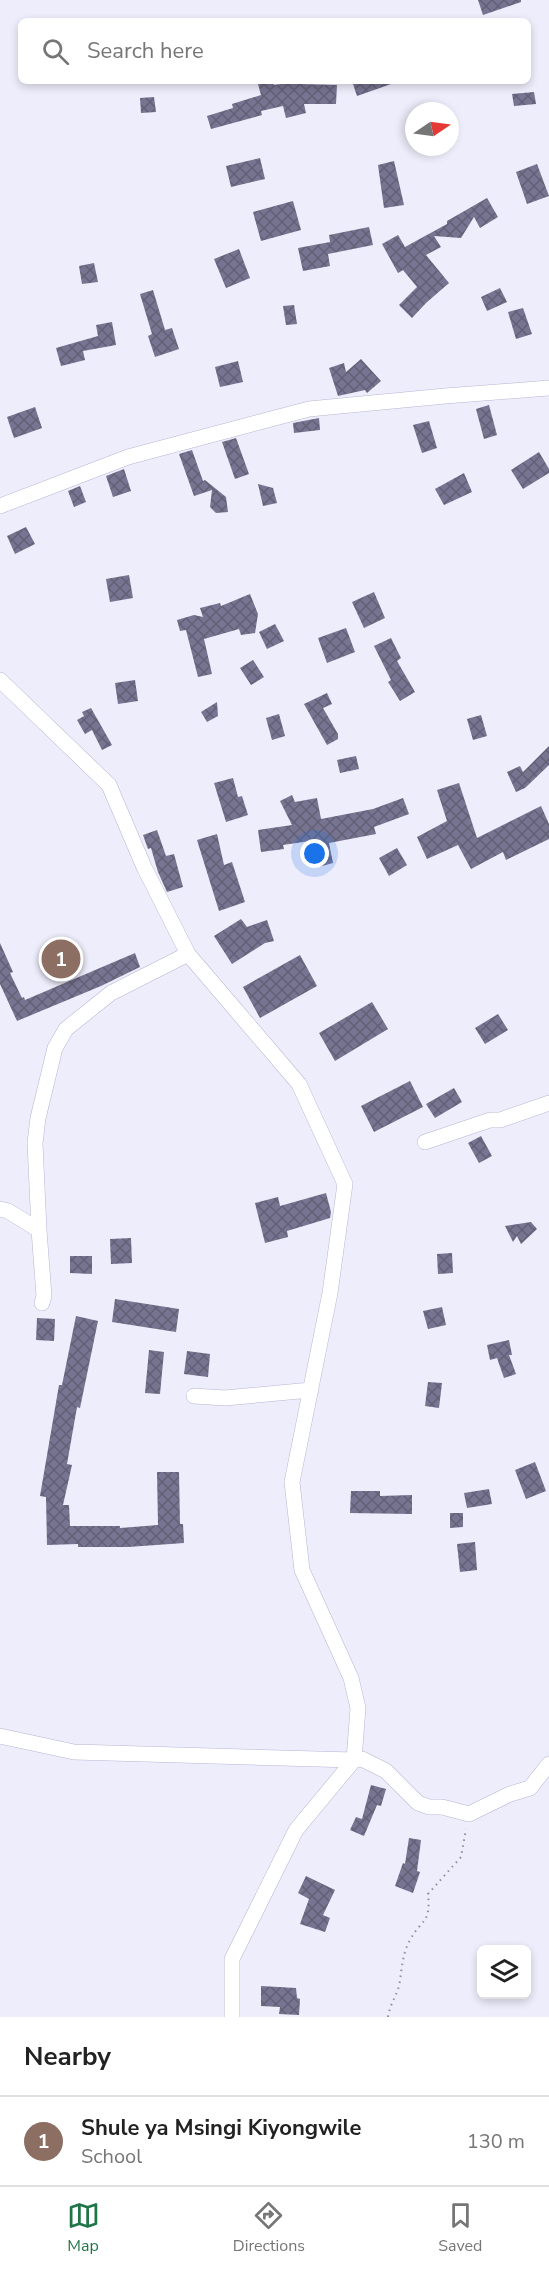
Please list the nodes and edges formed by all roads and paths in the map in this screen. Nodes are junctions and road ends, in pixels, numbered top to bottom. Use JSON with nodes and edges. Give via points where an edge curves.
{"nodes":[{"id":1,"x":549,"y":388,"type":"edge"},
{"id":2,"x":0,"y":506,"type":"edge"},
{"id":3,"x":0,"y":680,"type":"edge"},
{"id":4,"x":188,"y":954,"type":"junction"},
{"id":5,"x":549,"y":1103,"type":"edge"},
{"id":6,"x":425,"y":1142,"type":"dead end"},
{"id":7,"x":0,"y":1209,"type":"edge"},
{"id":8,"x":39,"y":1230,"type":"junction"},
{"id":9,"x":42,"y":1304,"type":"dead end"},
{"id":10,"x":311,"y":1390,"type":"junction"},
{"id":11,"x":194,"y":1396,"type":"dead end"},
{"id":12,"x":0,"y":1736,"type":"edge"},
{"id":13,"x":354,"y":1760,"type":"junction"},
{"id":14,"x":549,"y":1764,"type":"edge"},
{"id":15,"x":470,"y":1814,"type":"junction"},
{"id":16,"x":232,"y":2017,"type":"edge"},
{"id":17,"x":388,"y":2017,"type":"edge"}],
"edges":[{"from":1,"to":2,"type":"street","via":[[309,409],[128,457]]},
{"from":3,"to":4,"type":"street","via":[[109,785],[144,867]]},
{"from":4,"to":8,"type":"street","via":[[111,993],[66,1029],[54,1048],[35,1143]]},
{"from":4,"to":10,"type":"street","via":[[299,1084],[345,1184]]},
{"from":5,"to":6,"type":"street"},
{"from":7,"to":8,"type":"street"},
{"from":8,"to":9,"type":"street"},
{"from":10,"to":11,"type":"street","via":[[225,1398]]},
{"from":10,"to":13,"type":"street","via":[[292,1482],[302,1570],[351,1678],[358,1708]]},
{"from":12,"to":13,"type":"street","via":[[74,1752]]},
{"from":13,"to":15,"type":"street","via":[[362,1759],[386,1771],[418,1803]]},
{"from":13,"to":16,"type":"street","via":[[296,1830],[232,1959]]},
{"from":14,"to":15,"type":"street","via":[[530,1788]]},
{"from":15,"to":17,"type":"path","via":[[461,1857],[428,1894],[430,1910],[410,1939]]}]}
